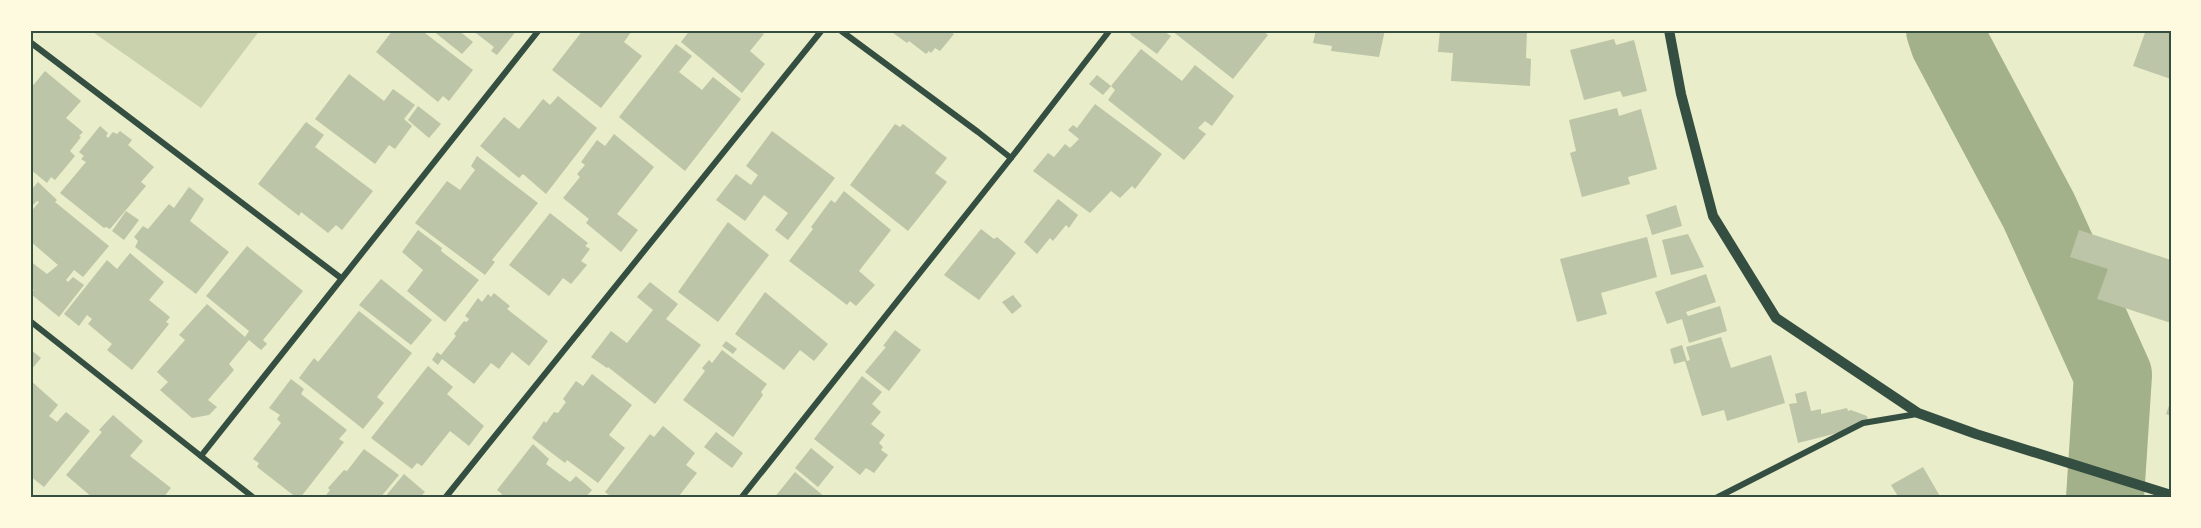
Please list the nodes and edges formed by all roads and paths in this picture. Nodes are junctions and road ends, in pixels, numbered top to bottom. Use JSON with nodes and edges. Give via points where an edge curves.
{"nodes":[{"id":1,"x":539,"y":30,"type":"edge"},
{"id":2,"x":822,"y":30,"type":"edge"},
{"id":3,"x":840,"y":30,"type":"edge"},
{"id":4,"x":1110,"y":30,"type":"edge"},
{"id":5,"x":1669,"y":30,"type":"edge"},
{"id":6,"x":30,"y":42,"type":"edge"},
{"id":7,"x":1011,"y":158,"type":"junction"},
{"id":8,"x":341,"y":278,"type":"junction"},
{"id":9,"x":30,"y":321,"type":"edge"},
{"id":10,"x":1918,"y":413,"type":"junction"},
{"id":11,"x":201,"y":456,"type":"junction"},
{"id":12,"x":2171,"y":495,"type":"edge"},
{"id":13,"x":254,"y":498,"type":"edge"},
{"id":14,"x":445,"y":498,"type":"edge"},
{"id":15,"x":741,"y":498,"type":"edge"},
{"id":16,"x":1716,"y":498,"type":"edge"}],
"edges":[{"from":1,"to":8,"type":"street"},
{"from":2,"to":14,"type":"street"},
{"from":3,"to":7,"type":"street"},
{"from":4,"to":7,"type":"street"},
{"from":5,"to":10,"type":"street","via":[[1713,216],[1776,318]]},
{"from":6,"to":8,"type":"street"},
{"from":7,"to":15,"type":"street"},
{"from":8,"to":11,"type":"street"},
{"from":9,"to":11,"type":"street"},
{"from":10,"to":12,"type":"street"},
{"from":10,"to":16,"type":"street","via":[[1863,423]]},
{"from":11,"to":13,"type":"street"}]}
